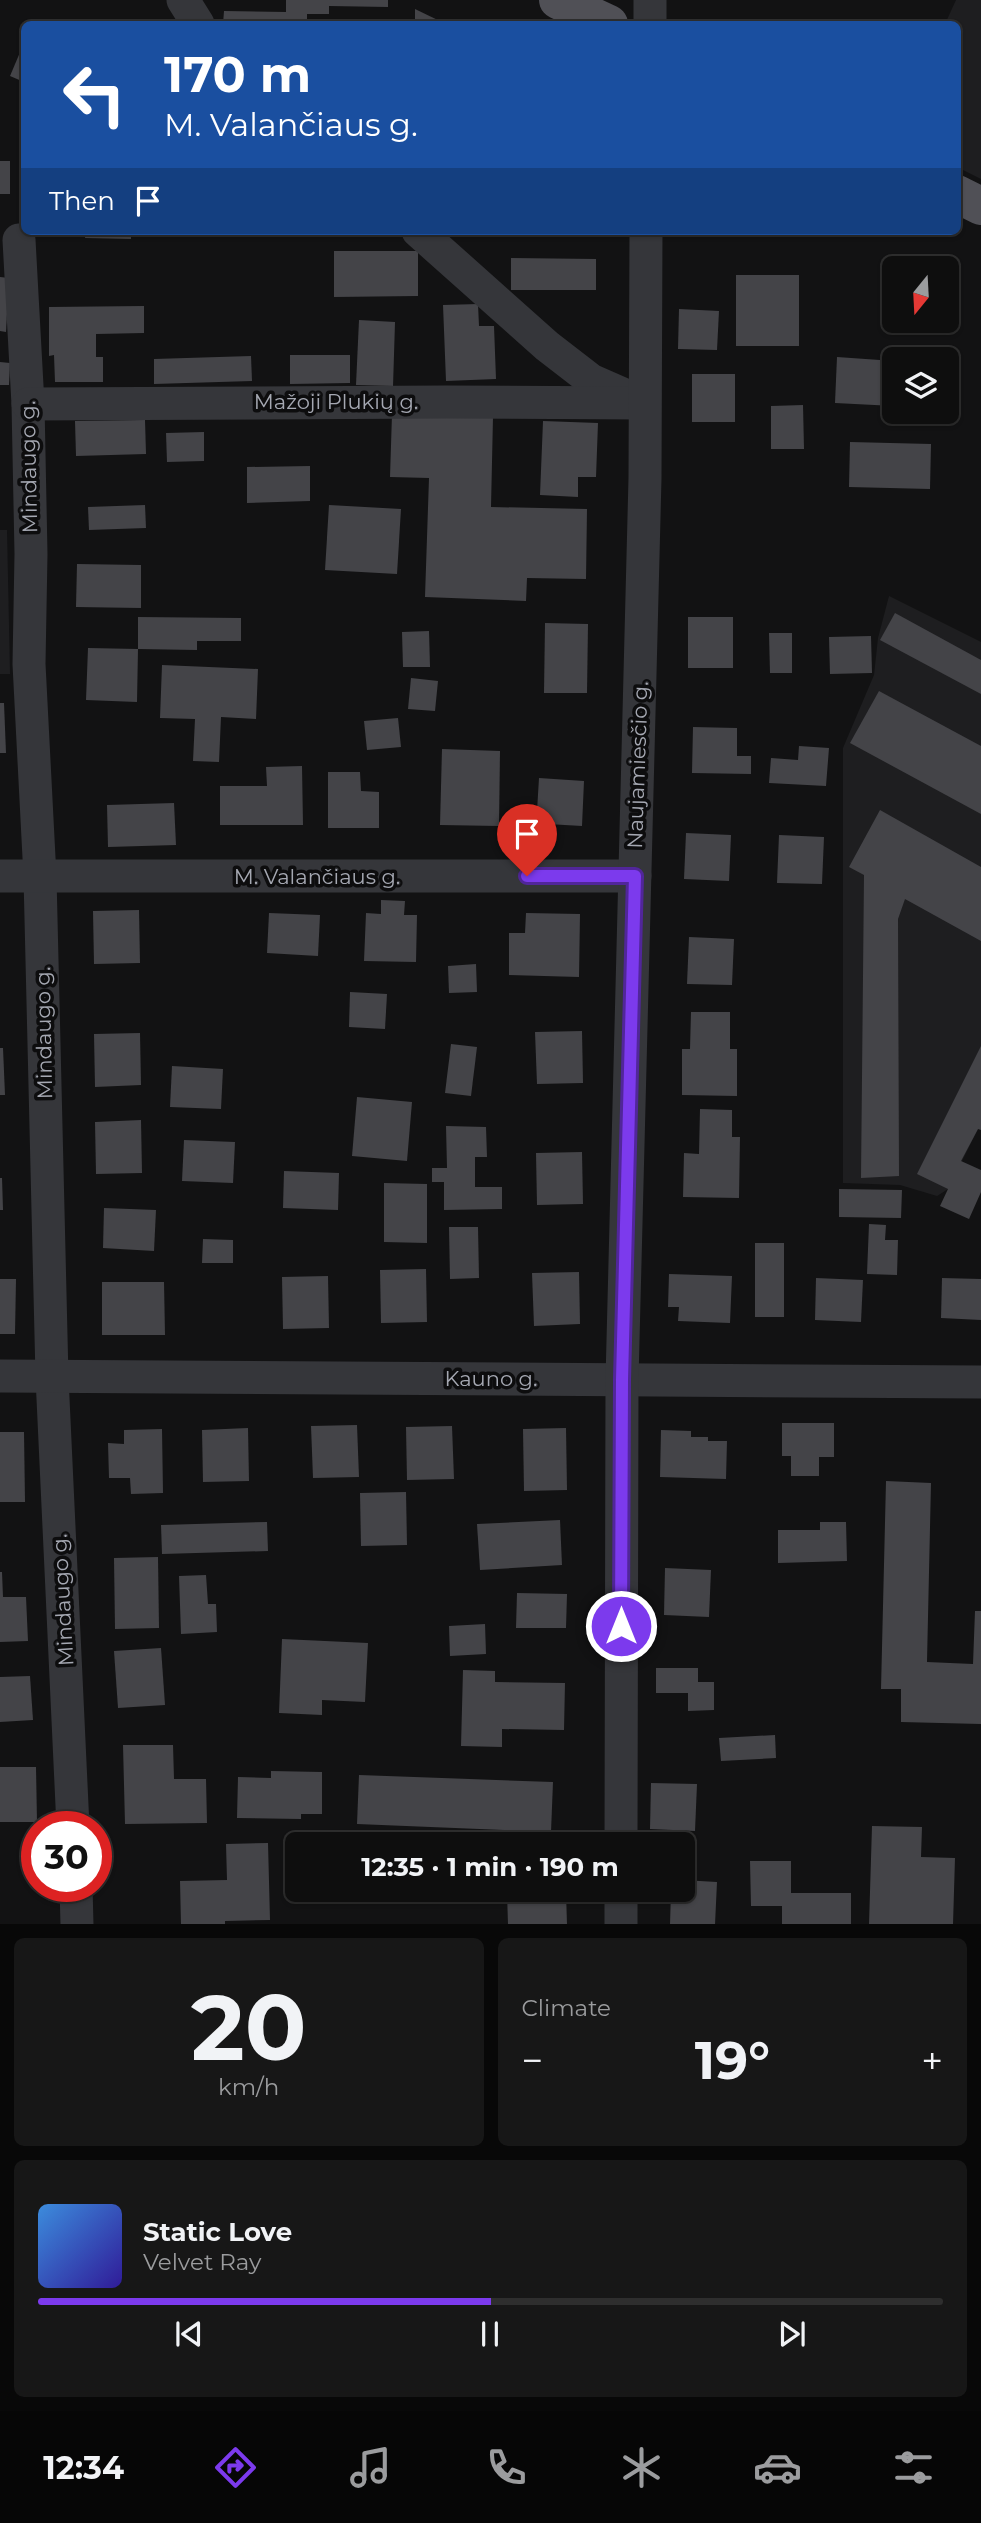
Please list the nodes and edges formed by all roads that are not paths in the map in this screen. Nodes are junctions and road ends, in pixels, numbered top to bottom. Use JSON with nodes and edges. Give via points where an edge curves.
{"nodes":[{"id":1,"x":183,"y":0,"type":"edge"},
{"id":2,"x":558,"y":0,"type":"edge"},
{"id":3,"x":650,"y":0,"type":"edge"},
{"id":4,"x":196,"y":21,"type":"edge"},
{"id":5,"x":603,"y":21,"type":"edge"},
{"id":6,"x":650,"y":21,"type":"edge"},
{"id":7,"x":961,"y":196,"type":"edge"},
{"id":8,"x":981,"y":206,"type":"edge"},
{"id":9,"x":422,"y":235,"type":"edge"},
{"id":10,"x":646,"y":235,"type":"edge"},
{"id":11,"x":19,"y":240,"type":"dead end"},
{"id":12,"x":644,"y":403,"type":"junction"},
{"id":13,"x":28,"y":404,"type":"junction"},
{"id":14,"x":0,"y":876,"type":"edge"},
{"id":15,"x":635,"y":876,"type":"junction"},
{"id":16,"x":40,"y":877,"type":"junction"},
{"id":17,"x":0,"y":1376,"type":"edge"},
{"id":18,"x":52,"y":1377,"type":"junction"},
{"id":19,"x":622,"y":1380,"type":"junction"},
{"id":20,"x":981,"y":1382,"type":"edge"},
{"id":21,"x":72,"y":1811,"type":"edge"},
{"id":22,"x":621,"y":1832,"type":"edge"},
{"id":23,"x":76,"y":1902,"type":"edge"},
{"id":24,"x":621,"y":1902,"type":"edge"},
{"id":25,"x":77,"y":1924,"type":"edge"},
{"id":26,"x":621,"y":1924,"type":"edge"}],
"edges":[{"from":1,"to":4,"type":"street"},
{"from":2,"to":5,"type":"main road"},
{"from":3,"to":6,"type":"street"},
{"from":7,"to":8,"type":"main road"},
{"from":9,"to":12,"type":"street","via":[[591,380]]},
{"from":10,"to":12,"type":"street","name":"Naujamiesčio g."},
{"from":11,"to":13,"type":"street","name":"Mindaugo g."},
{"from":12,"to":13,"type":"street","name":"Mažoji Plukių g."},
{"from":12,"to":15,"type":"street","name":"Naujamiesčio g."},
{"from":13,"to":16,"type":"street","name":"Mindaugo g.","via":[[29,664]]},
{"from":14,"to":16,"type":"street","name":"M. Valančiaus g."},
{"from":15,"to":16,"type":"street","name":"M. Valančiaus g."},
{"from":15,"to":19,"type":"street","name":"Naujamiesčio g."},
{"from":16,"to":18,"type":"street","name":"Mindaugo g."},
{"from":17,"to":18,"type":"street","name":"Kauno g."},
{"from":18,"to":19,"type":"street","name":"Kauno g."},
{"from":18,"to":21,"type":"street","name":"Mindaugo g."},
{"from":19,"to":20,"type":"street","name":"Kauno g."},
{"from":19,"to":22,"type":"street","name":"Naujamiesčio g."},
{"from":23,"to":25,"type":"street"},
{"from":24,"to":26,"type":"street"}]}
